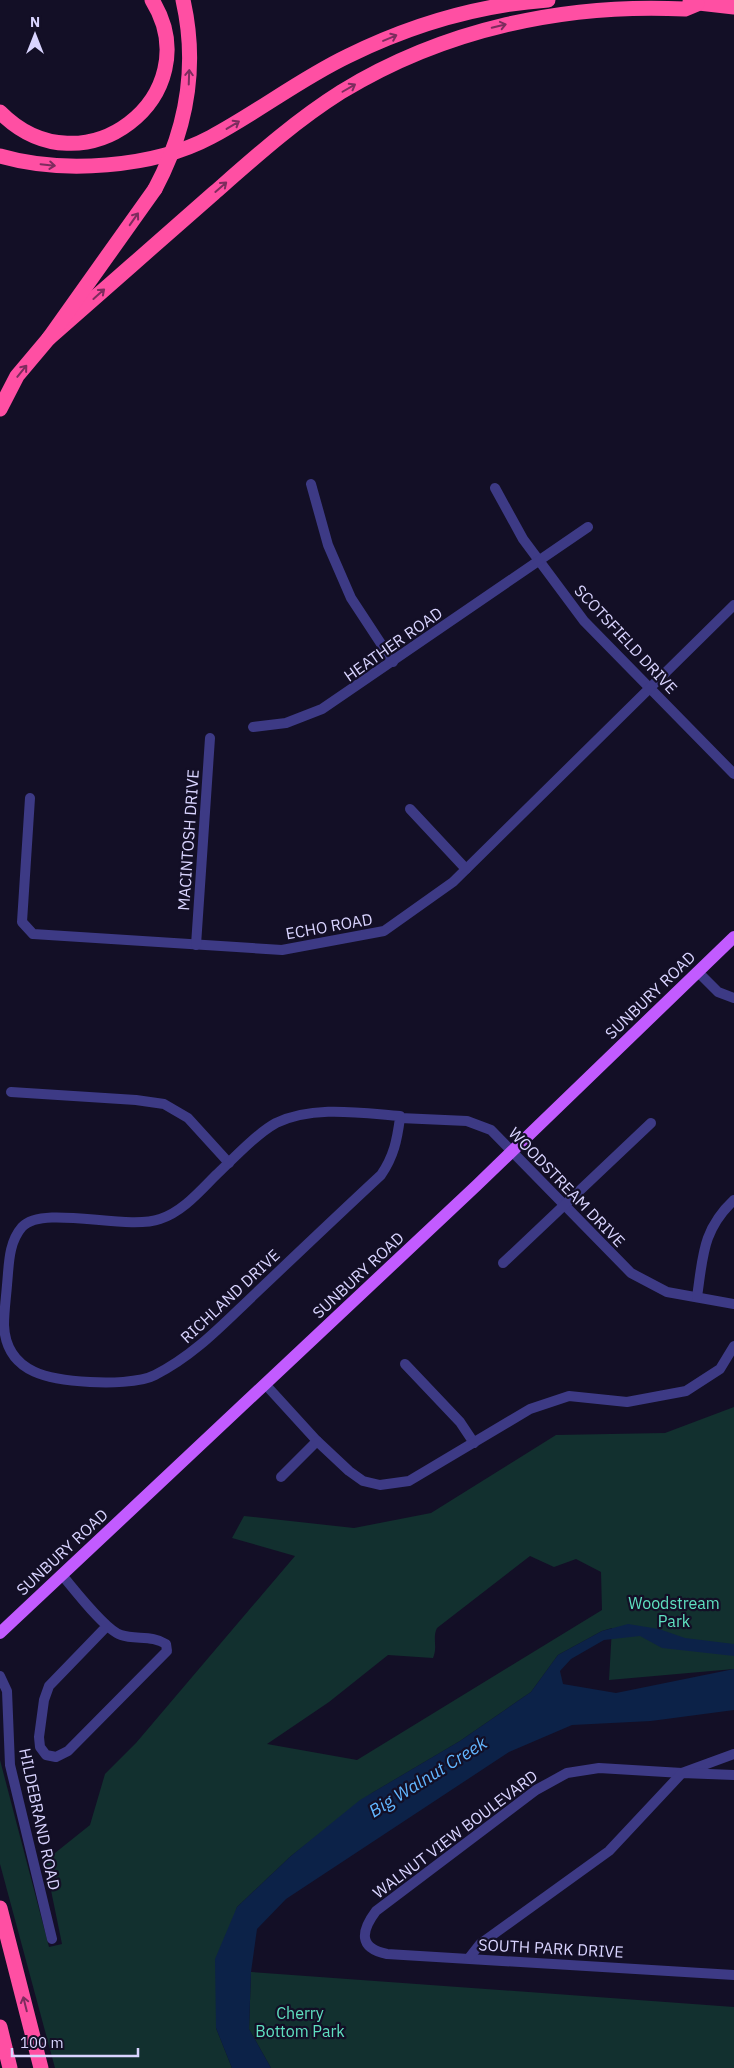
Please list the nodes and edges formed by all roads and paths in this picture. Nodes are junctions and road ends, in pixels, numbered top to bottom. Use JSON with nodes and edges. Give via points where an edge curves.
{"nodes":[{"id":1,"x":152,"y":0,"type":"edge"},
{"id":2,"x":183,"y":0,"type":"edge"},
{"id":3,"x":548,"y":0,"type":"edge"},
{"id":4,"x":673,"y":0,"type":"edge"},
{"id":5,"x":697,"y":4,"type":"junction"},
{"id":6,"x":734,"y":8,"type":"edge"},
{"id":7,"x":0,"y":112,"type":"edge"},
{"id":8,"x":0,"y":156,"type":"edge"},
{"id":9,"x":50,"y":338,"type":"junction"},
{"id":10,"x":0,"y":409,"type":"edge"},
{"id":11,"x":311,"y":484,"type":"dead end"},
{"id":12,"x":495,"y":488,"type":"dead end"},
{"id":13,"x":588,"y":527,"type":"dead end"},
{"id":14,"x":539,"y":561,"type":"junction"},
{"id":15,"x":734,"y":605,"type":"edge"},
{"id":16,"x":393,"y":662,"type":"junction"},
{"id":17,"x":651,"y":688,"type":"junction"},
{"id":18,"x":253,"y":727,"type":"dead end"},
{"id":19,"x":210,"y":738,"type":"dead end"},
{"id":20,"x":734,"y":774,"type":"edge"},
{"id":21,"x":30,"y":798,"type":"dead end"},
{"id":22,"x":410,"y":809,"type":"dead end"},
{"id":23,"x":466,"y":869,"type":"junction"},
{"id":24,"x":734,"y":937,"type":"edge"},
{"id":25,"x":196,"y":945,"type":"junction"},
{"id":26,"x":698,"y":972,"type":"junction"},
{"id":27,"x":734,"y":998,"type":"edge"},
{"id":28,"x":11,"y":1092,"type":"dead end"},
{"id":29,"x":400,"y":1118,"type":"junction"},
{"id":30,"x":651,"y":1123,"type":"dead end"},
{"id":31,"x":511,"y":1150,"type":"junction"},
{"id":32,"x":229,"y":1163,"type":"junction"},
{"id":33,"x":734,"y":1200,"type":"edge"},
{"id":34,"x":564,"y":1206,"type":"junction"},
{"id":35,"x":23,"y":1226,"type":"joint"},
{"id":36,"x":503,"y":1263,"type":"dead end"},
{"id":37,"x":696,"y":1297,"type":"junction"},
{"id":38,"x":734,"y":1304,"type":"edge"},
{"id":39,"x":734,"y":1346,"type":"edge"},
{"id":40,"x":405,"y":1364,"type":"dead end"},
{"id":41,"x":265,"y":1384,"type":"junction"},
{"id":42,"x":317,"y":1441,"type":"junction"},
{"id":43,"x":474,"y":1443,"type":"junction"},
{"id":44,"x":281,"y":1477,"type":"dead end"},
{"id":45,"x":62,"y":1575,"type":"junction"},
{"id":46,"x":107,"y":1626,"type":"junction"},
{"id":47,"x":0,"y":1633,"type":"edge"},
{"id":48,"x":0,"y":1676,"type":"edge"},
{"id":49,"x":734,"y":1754,"type":"edge"},
{"id":50,"x":682,"y":1773,"type":"junction"},
{"id":51,"x":734,"y":1775,"type":"edge"},
{"id":52,"x":0,"y":1908,"type":"edge"},
{"id":53,"x":52,"y":1940,"type":"dead end"},
{"id":54,"x":368,"y":1946,"type":"joint"},
{"id":55,"x":469,"y":1958,"type":"junction"},
{"id":56,"x":734,"y":1975,"type":"edge"},
{"id":57,"x":0,"y":2027,"type":"edge"},
{"id":58,"x":10,"y":2068,"type":"edge"},
{"id":59,"x":41,"y":2068,"type":"edge"}],
"edges":[{"from":1,"to":7,"type":"highway","via":[[164,35],[166,54],[153,98],[134,120],[105,138],[58,144],[28,134]]},
{"from":9,"to":2,"type":"highway","one_way":true,"bridge":true,"via":[[155,189],[177,142],[188,92],[189,38]]},
{"from":8,"to":3,"type":"highway","one_way":true,"via":[[54,166],[90,166],[132,162],[173,151],[209,138],[348,56],[413,29],[480,10]]},
{"from":4,"to":5,"type":"highway"},
{"from":5,"to":6,"type":"highway"},
{"from":9,"to":5,"type":"highway","one_way":true,"via":[[284,132],[341,92],[382,70],[445,42],[530,19],[599,9],[685,9]]},
{"from":10,"to":9,"type":"highway","one_way":true,"via":[[17,376]]},
{"from":11,"to":16,"type":"street","via":[[328,545],[351,598]]},
{"from":12,"to":14,"type":"street","name":"SCOTSFIELD DRIVE"},
{"from":13,"to":14,"type":"street","name":"HEATHER ROAD"},
{"from":14,"to":16,"type":"street","name":"HEATHER ROAD"},
{"from":14,"to":17,"type":"street","name":"SCOTSFIELD DRIVE","via":[[584,621]]},
{"from":15,"to":17,"type":"street","name":"ECHO ROAD"},
{"from":16,"to":18,"type":"street","name":"HEATHER ROAD","via":[[322,709],[286,723]]},
{"from":17,"to":20,"type":"street","name":"SCOTSFIELD DRIVE"},
{"from":17,"to":23,"type":"street","name":"ECHO ROAD"},
{"from":19,"to":25,"type":"street","name":"MACINTOSH DRIVE"},
{"from":21,"to":25,"type":"street","name":"ECHO ROAD","via":[[22,922],[32,934]]},
{"from":22,"to":23,"type":"street"},
{"from":23,"to":25,"type":"street","name":"ECHO ROAD","via":[[453,882],[384,931],[282,950]]},
{"from":24,"to":26,"type":"main road","name":"SUNBURY ROAD"},
{"from":26,"to":27,"type":"street","via":[[718,992]]},
{"from":26,"to":31,"type":"main road","name":"SUNBURY ROAD"},
{"from":28,"to":32,"type":"street","via":[[164,1104],[188,1118]]},
{"from":29,"to":31,"type":"street","name":"WOODSTREAM DRIVE","via":[[467,1121],[491,1130]]},
{"from":29,"to":32,"type":"street","name":"WOODSTREAM DRIVE","via":[[325,1110],[286,1120],[265,1131]]},
{"from":29,"to":35,"type":"street","name":"RICHLAND DRIVE","via":[[392,1160],[381,1175],[192,1354],[152,1377],[107,1383],[54,1380],[36,1373],[18,1360],[6,1338],[4,1325],[10,1254],[14,1239]]},
{"from":30,"to":34,"type":"street"},
{"from":31,"to":34,"type":"street","name":"WOODSTREAM DRIVE"},
{"from":31,"to":41,"type":"main road","name":"SUNBURY ROAD"},
{"from":32,"to":35,"type":"street","name":"WOODSTREAM DRIVE","via":[[184,1206],[160,1220],[132,1223],[50,1217],[36,1219]]},
{"from":33,"to":37,"type":"street","via":[[724,1209],[706,1238]]},
{"from":34,"to":36,"type":"street"},
{"from":34,"to":37,"type":"street","name":"WOODSTREAM DRIVE","via":[[631,1273],[667,1292]]},
{"from":37,"to":38,"type":"street","name":"WOODSTREAM DRIVE"},
{"from":39,"to":43,"type":"street","via":[[720,1369],[686,1391],[627,1402],[569,1396],[530,1409]]},
{"from":40,"to":43,"type":"street","via":[[460,1422]]},
{"from":41,"to":42,"type":"street"},
{"from":41,"to":45,"type":"main road","name":"SUNBURY ROAD"},
{"from":42,"to":43,"type":"street","via":[[363,1481],[380,1485],[409,1481]]},
{"from":42,"to":44,"type":"street"},
{"from":45,"to":46,"type":"street"},
{"from":45,"to":47,"type":"main road","name":"SUNBURY ROAD"},
{"from":46,"to":46,"type":"street","via":[[118,1635],[162,1641],[167,1651],[68,1750],[56,1757],[46,1755],[40,1747],[39,1736],[46,1691],[54,1678]]},
{"from":48,"to":53,"type":"street","name":"HILDEBRAND ROAD","via":[[7,1691],[10,1765]]},
{"from":49,"to":50,"type":"street","name":"WALNUT VIEW BOULEVARD"},
{"from":50,"to":51,"type":"street"},
{"from":50,"to":54,"type":"street","name":"WALNUT VIEW BOULEVARD","via":[[600,1768],[567,1773],[536,1790],[376,1911],[367,1924],[365,1940]]},
{"from":50,"to":55,"type":"street","via":[[609,1851],[480,1944]]},
{"from":59,"to":52,"type":"highway","one_way":true},
{"from":54,"to":55,"type":"street","name":"SOUTH PARK DRIVE","via":[[387,1954]]},
{"from":55,"to":56,"type":"street","name":"SOUTH PARK DRIVE"},
{"from":57,"to":58,"type":"highway"}]}
